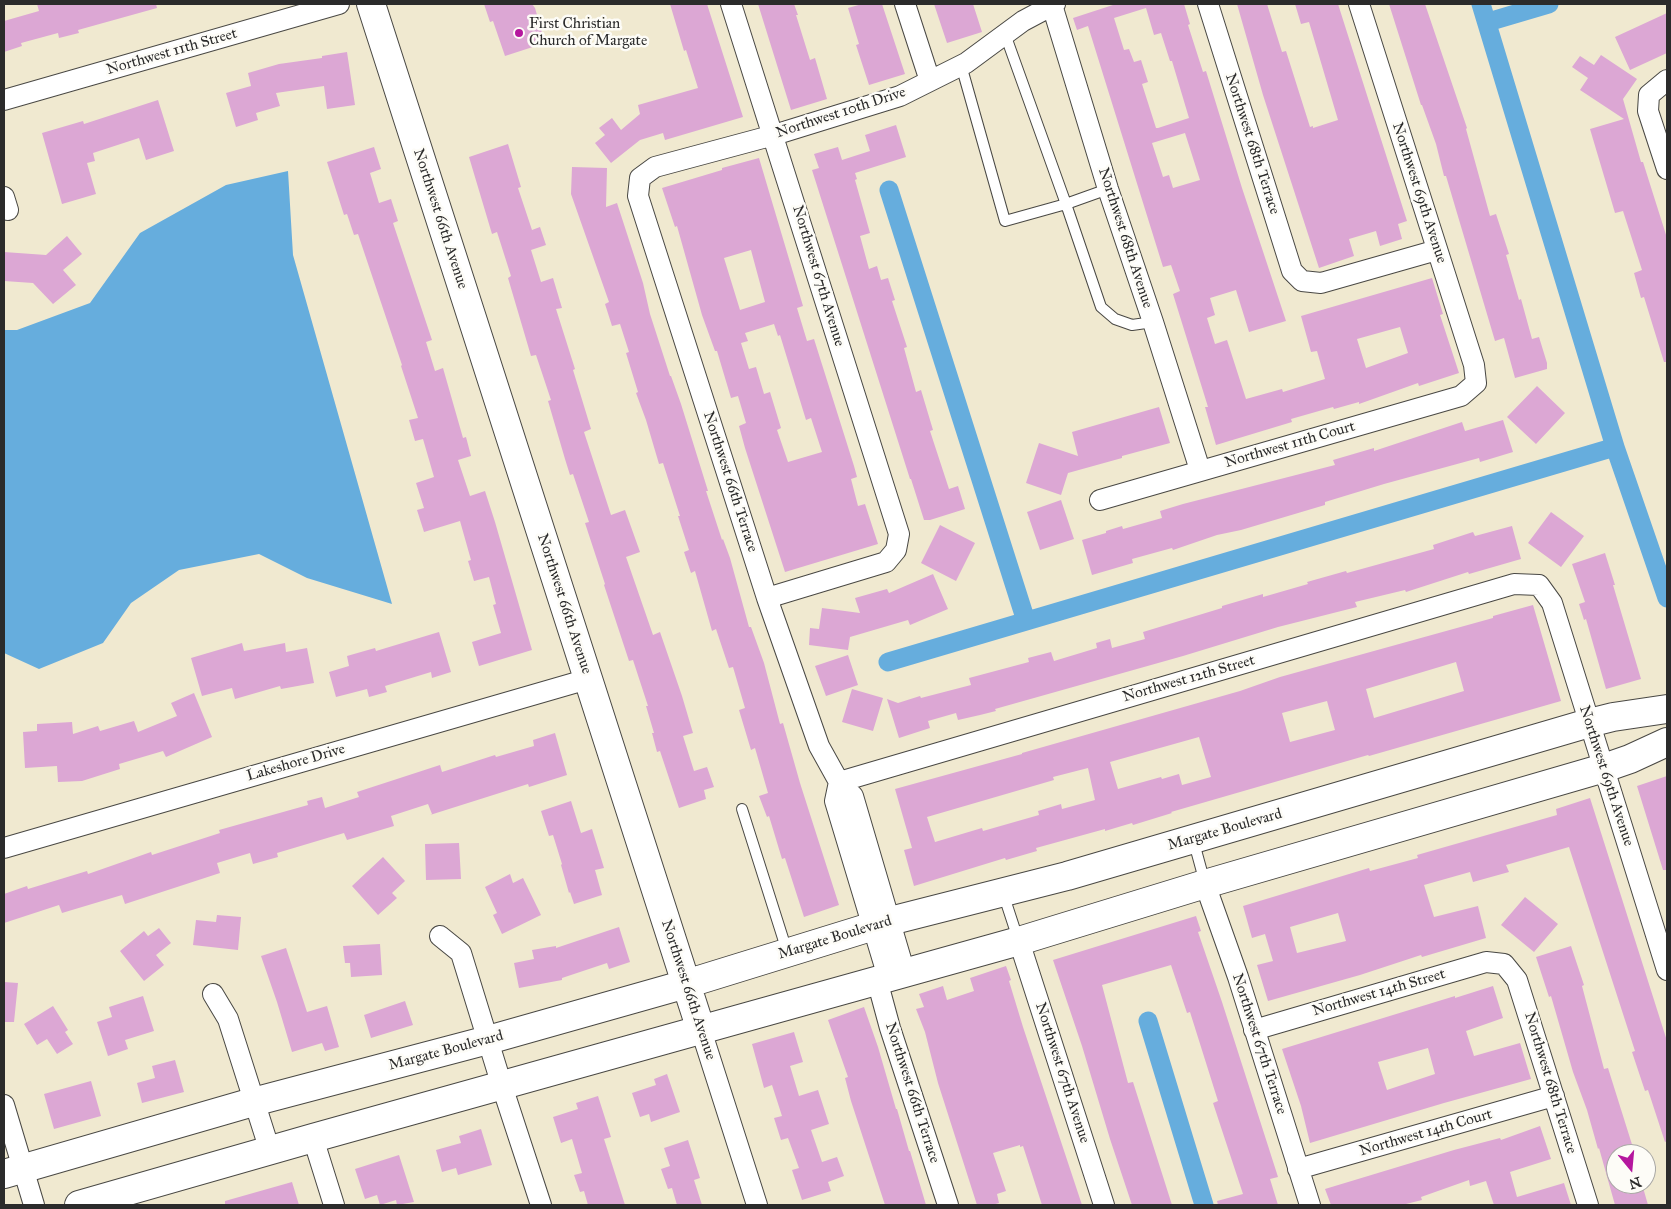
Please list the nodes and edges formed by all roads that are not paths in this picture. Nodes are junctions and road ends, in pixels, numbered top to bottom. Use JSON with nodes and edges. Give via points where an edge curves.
{"nodes":[{"id":1,"x":339,"y":4,"type":"edge"},
{"id":2,"x":371,"y":4,"type":"edge"},
{"id":3,"x":732,"y":4,"type":"edge"},
{"id":4,"x":905,"y":4,"type":"edge"},
{"id":5,"x":1054,"y":4,"type":"edge"},
{"id":6,"x":1208,"y":4,"type":"edge"},
{"id":7,"x":1359,"y":4,"type":"edge"},
{"id":8,"x":1005,"y":34,"type":"junction"},
{"id":9,"x":961,"y":66,"type":"junction"},
{"id":10,"x":1667,"y":80,"type":"edge"},
{"id":11,"x":930,"y":81,"type":"junction"},
{"id":12,"x":4,"y":100,"type":"edge"},
{"id":13,"x":774,"y":135,"type":"junction"},
{"id":14,"x":1667,"y":169,"type":"edge"},
{"id":15,"x":640,"y":178,"type":"joint"},
{"id":16,"x":1108,"y":189,"type":"junction"},
{"id":17,"x":1066,"y":204,"type":"junction"},
{"id":18,"x":1437,"y":250,"type":"junction"},
{"id":19,"x":1153,"y":322,"type":"junction"},
{"id":20,"x":1476,"y":383,"type":"joint"},
{"id":21,"x":1200,"y":470,"type":"junction"},
{"id":22,"x":1100,"y":500,"type":"dead end"},
{"id":23,"x":1539,"y":585,"type":"joint"},
{"id":24,"x":767,"y":598,"type":"junction"},
{"id":25,"x":588,"y":679,"type":"junction"},
{"id":26,"x":1667,"y":709,"type":"edge"},
{"id":27,"x":1589,"y":723,"type":"junction"},
{"id":28,"x":1667,"y":742,"type":"edge"},
{"id":29,"x":1604,"y":768,"type":"junction"},
{"id":30,"x":839,"y":782,"type":"junction"},
{"id":31,"x":742,"y":809,"type":"dead end"},
{"id":32,"x":1193,"y":839,"type":"junction"},
{"id":33,"x":4,"y":848,"type":"edge"},
{"id":34,"x":1205,"y":884,"type":"junction"},
{"id":35,"x":1003,"y":892,"type":"junction"},
{"id":36,"x":882,"y":924,"type":"junction"},
{"id":37,"x":440,"y":936,"type":"dead end"},
{"id":38,"x":1019,"y":941,"type":"junction"},
{"id":39,"x":788,"y":952,"type":"junction"},
{"id":40,"x":1504,"y":964,"type":"joint"},
{"id":41,"x":1667,"y":970,"type":"edge"},
{"id":42,"x":890,"y":977,"type":"junction"},
{"id":43,"x":686,"y":984,"type":"junction"},
{"id":44,"x":213,"y":994,"type":"dead end"},
{"id":45,"x":701,"y":1030,"type":"junction"},
{"id":46,"x":1254,"y":1030,"type":"junction"},
{"id":47,"x":488,"y":1040,"type":"junction"},
{"id":48,"x":502,"y":1086,"type":"junction"},
{"id":49,"x":1554,"y":1096,"type":"junction"},
{"id":50,"x":253,"y":1102,"type":"junction"},
{"id":51,"x":4,"y":1105,"type":"edge"},
{"id":52,"x":313,"y":1138,"type":"junction"},
{"id":53,"x":270,"y":1151,"type":"junction"},
{"id":54,"x":1298,"y":1169,"type":"junction"},
{"id":55,"x":13,"y":1171,"type":"edge"},
{"id":56,"x":34,"y":1205,"type":"edge"},
{"id":57,"x":79,"y":1205,"type":"edge"},
{"id":58,"x":334,"y":1205,"type":"edge"},
{"id":59,"x":541,"y":1205,"type":"edge"},
{"id":60,"x":757,"y":1205,"type":"edge"},
{"id":61,"x":948,"y":1205,"type":"edge"},
{"id":62,"x":1104,"y":1205,"type":"edge"},
{"id":63,"x":1310,"y":1205,"type":"edge"},
{"id":64,"x":1588,"y":1205,"type":"edge"}],
"edges":[{"from":1,"to":12,"type":"street","name":"Northwest 11th Street"},
{"from":2,"to":25,"type":"street","name":"Northwest 66th Avenue"},
{"from":3,"to":13,"type":"street","name":"Northwest 67th Avenue"},
{"from":4,"to":11,"type":"street"},
{"from":5,"to":8,"type":"street","name":"Northwest 10th Drive"},
{"from":5,"to":16,"type":"street","name":"Northwest 68th Avenue"},
{"from":6,"to":18,"type":"street","name":"Northwest 68th Terrace","via":[[1292,271],[1302,281],[1321,283]]},
{"from":7,"to":18,"type":"street","name":"Northwest 69th Avenue"},
{"from":8,"to":9,"type":"street","name":"Northwest 10th Drive"},
{"from":8,"to":17,"type":"lane"},
{"from":9,"to":11,"type":"street","name":"Northwest 10th Drive"},
{"from":9,"to":17,"type":"lane","via":[[1005,221]]},
{"from":10,"to":14,"type":"street","via":[[1649,95],[1648,111]]},
{"from":11,"to":13,"type":"street","name":"Northwest 10th Drive","via":[[900,96]]},
{"from":13,"to":15,"type":"street","name":"Northwest 10th Drive","via":[[655,167]]},
{"from":13,"to":24,"type":"street","name":"Northwest 67th Avenue","via":[[899,534],[896,550],[886,562]]},
{"from":15,"to":24,"type":"street","name":"Northwest 66th Terrace","via":[[638,196]]},
{"from":16,"to":17,"type":"lane"},
{"from":16,"to":19,"type":"street","name":"Northwest 68th Avenue"},
{"from":17,"to":19,"type":"lane","via":[[1101,307],[1115,319],[1132,325]]},
{"from":18,"to":20,"type":"street","name":"Northwest 69th Avenue","via":[[1474,365]]},
{"from":19,"to":21,"type":"street","name":"Northwest 68th Avenue"},
{"from":20,"to":21,"type":"street","name":"Northwest 11th Court","via":[[1461,396]]},
{"from":21,"to":22,"type":"street","name":"Northwest 11th Court"},
{"from":23,"to":27,"type":"street","name":"Northwest 69th Avenue","via":[[1552,603]]},
{"from":23,"to":30,"type":"street","name":"Northwest 12th Street","via":[[1514,584]]},
{"from":24,"to":30,"type":"street","name":"Northwest 66th Terrace","via":[[819,746]]},
{"from":25,"to":33,"type":"street","name":"Lakeshore Drive"},
{"from":25,"to":43,"type":"street","name":"Northwest 66th Avenue"},
{"from":26,"to":27,"type":"street","name":"Margate Boulevard"},
{"from":27,"to":29,"type":"street","name":"Northwest 69th Avenue"},
{"from":27,"to":32,"type":"street","name":"Margate Boulevard"},
{"from":28,"to":29,"type":"street"},
{"from":29,"to":34,"type":"street"},
{"from":29,"to":41,"type":"street","name":"Northwest 69th Avenue"},
{"from":30,"to":36,"type":"street","name":"Northwest 66th Terrace","via":[[853,796]]},
{"from":31,"to":39,"type":"lane"},
{"from":32,"to":34,"type":"lane"},
{"from":32,"to":35,"type":"street","name":"Margate Boulevard"},
{"from":34,"to":38,"type":"street"},
{"from":34,"to":46,"type":"street","name":"Northwest 67th Terrace"},
{"from":35,"to":36,"type":"street","name":"Margate Boulevard"},
{"from":35,"to":38,"type":"lane"},
{"from":36,"to":39,"type":"street","name":"Margate Boulevard"},
{"from":36,"to":42,"type":"street","name":"Northwest 66th Terrace"},
{"from":37,"to":47,"type":"street","via":[[462,954]]},
{"from":38,"to":42,"type":"street"},
{"from":38,"to":62,"type":"street","name":"Northwest 67th Avenue"},
{"from":39,"to":43,"type":"street","name":"Margate Boulevard"},
{"from":40,"to":46,"type":"street","name":"Northwest 14th Street","via":[[1486,962]]},
{"from":40,"to":49,"type":"street","name":"Northwest 68th Terrace","via":[[1517,980]]},
{"from":42,"to":45,"type":"street"},
{"from":42,"to":61,"type":"street","name":"Northwest 66th Terrace","via":[[890,1028]]},
{"from":43,"to":45,"type":"street","name":"Northwest 66th Avenue"},
{"from":43,"to":47,"type":"street","name":"Margate Boulevard"},
{"from":44,"to":50,"type":"street","via":[[228,1019]]},
{"from":45,"to":48,"type":"street"},
{"from":45,"to":60,"type":"street","name":"Northwest 66th Avenue"},
{"from":46,"to":54,"type":"street","name":"Northwest 67th Terrace"},
{"from":47,"to":48,"type":"street"},
{"from":47,"to":50,"type":"street","name":"Margate Boulevard"},
{"from":48,"to":52,"type":"street"},
{"from":48,"to":59,"type":"street"},
{"from":49,"to":54,"type":"street","name":"Northwest 14th Court"},
{"from":49,"to":64,"type":"street","name":"Northwest 68th Terrace"},
{"from":50,"to":53,"type":"street"},
{"from":50,"to":55,"type":"street","name":"Margate Boulevard"},
{"from":51,"to":55,"type":"street"},
{"from":52,"to":53,"type":"street"},
{"from":52,"to":58,"type":"street"},
{"from":53,"to":57,"type":"street"},
{"from":54,"to":63,"type":"street","name":"Northwest 67th Terrace"},
{"from":55,"to":56,"type":"street"}]}
